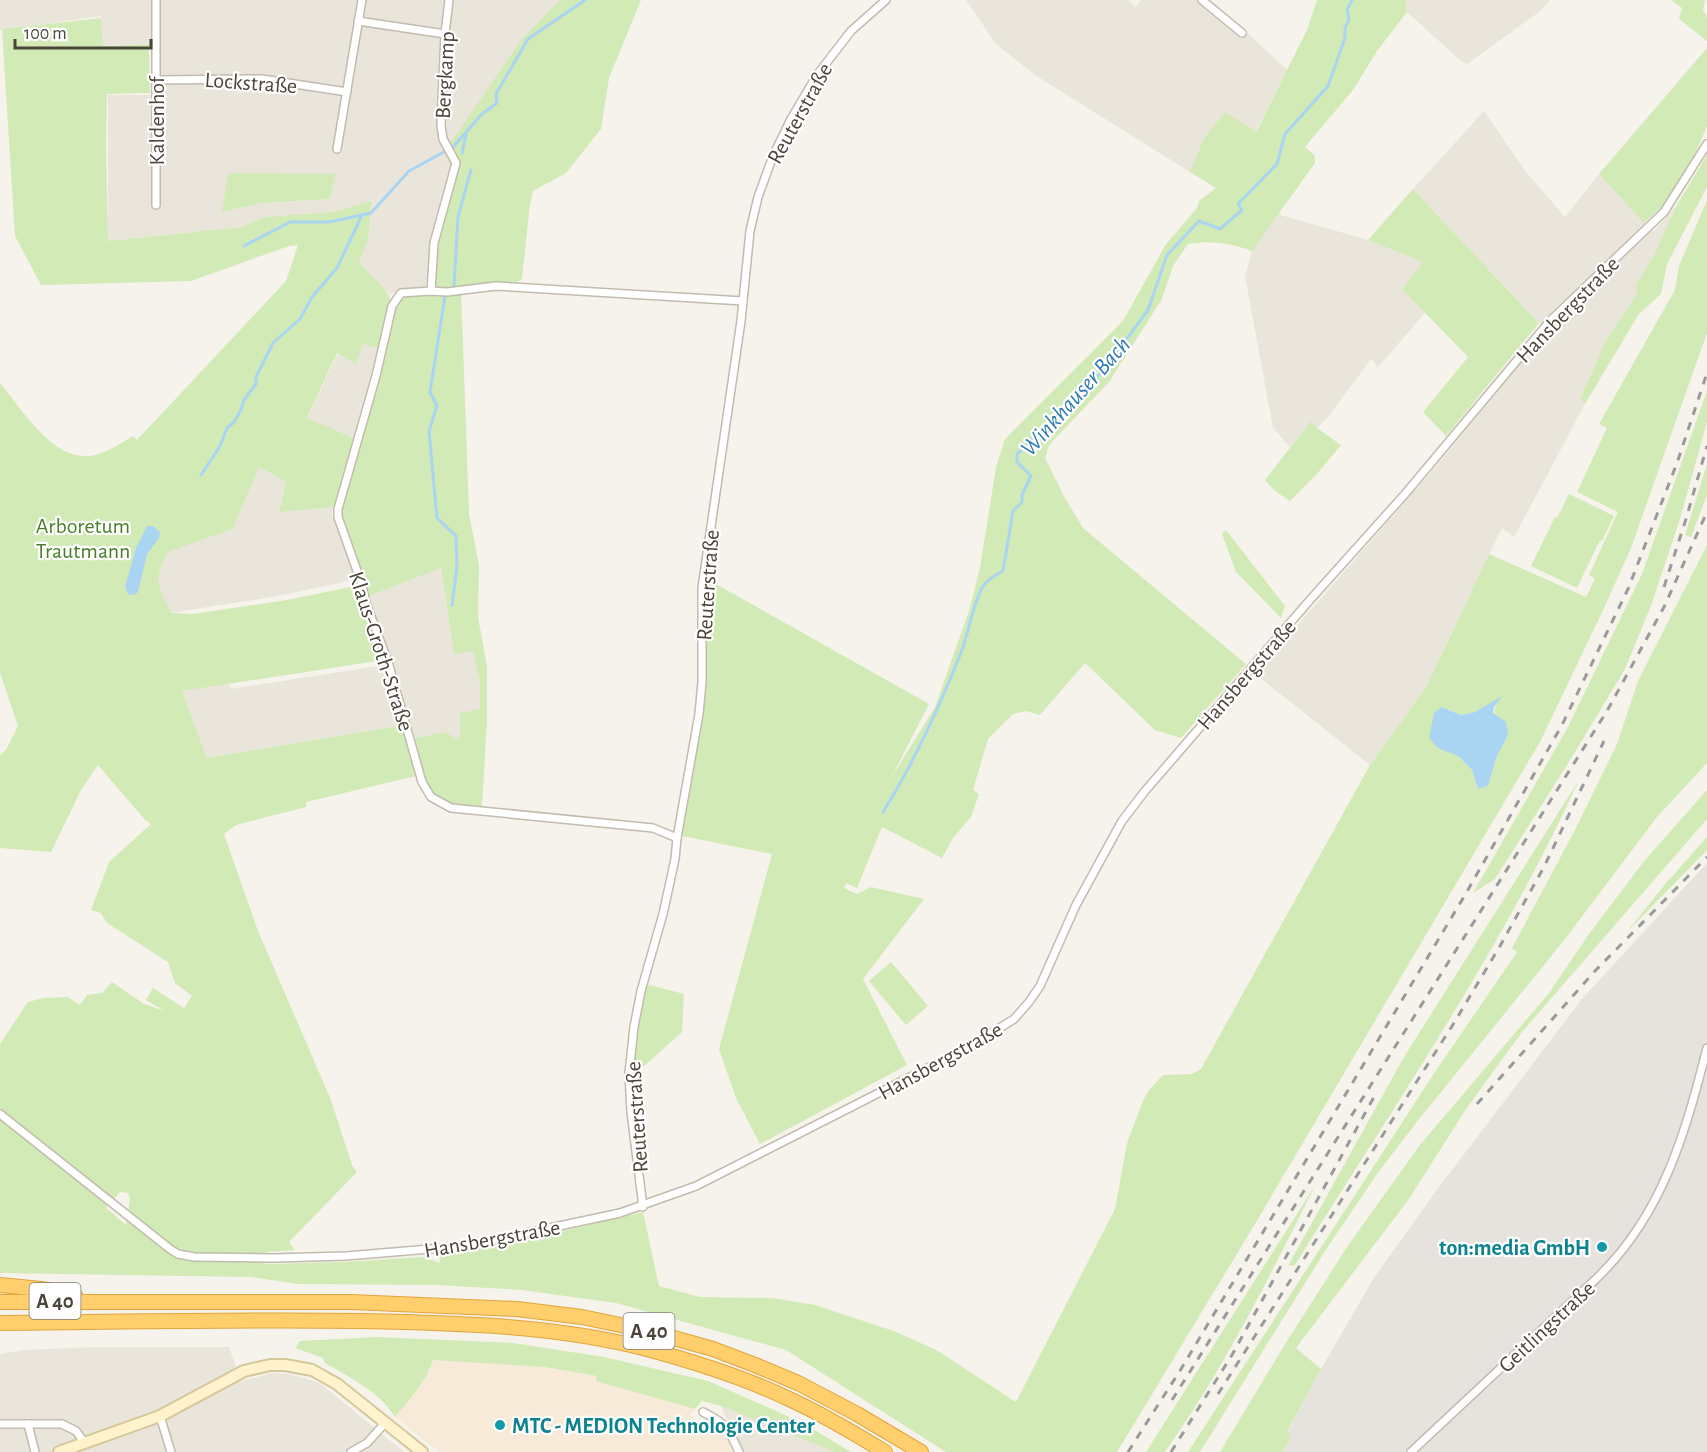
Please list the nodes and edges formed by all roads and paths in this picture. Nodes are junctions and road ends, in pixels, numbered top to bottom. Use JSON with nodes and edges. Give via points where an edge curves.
{"nodes":[{"id":1,"x":156,"y":0,"type":"edge"},
{"id":2,"x":362,"y":0,"type":"edge"},
{"id":3,"x":449,"y":0,"type":"edge"},
{"id":4,"x":886,"y":0,"type":"edge"},
{"id":5,"x":1202,"y":0,"type":"edge"},
{"id":6,"x":358,"y":21,"type":"junction"},
{"id":7,"x":1242,"y":33,"type":"dead end"},
{"id":8,"x":445,"y":34,"type":"junction"},
{"id":9,"x":156,"y":80,"type":"junction"},
{"id":10,"x":346,"y":92,"type":"junction"},
{"id":11,"x":1707,"y":144,"type":"edge"},
{"id":12,"x":337,"y":149,"type":"dead end"},
{"id":13,"x":156,"y":205,"type":"dead end"},
{"id":14,"x":431,"y":291,"type":"junction"},
{"id":15,"x":743,"y":301,"type":"junction"},
{"id":16,"x":677,"y":838,"type":"junction"},
{"id":17,"x":1707,"y":1048,"type":"edge"},
{"id":18,"x":0,"y":1114,"type":"edge"},
{"id":19,"x":643,"y":1206,"type":"junction"},
{"id":20,"x":0,"y":1286,"type":"edge"},
{"id":21,"x":110,"y":1300,"type":"junction"},
{"id":22,"x":0,"y":1302,"type":"edge"},
{"id":23,"x":0,"y":1323,"type":"edge"},
{"id":24,"x":75,"y":1323,"type":"junction"},
{"id":25,"x":0,"y":1331,"type":"edge"},
{"id":26,"x":703,"y":1412,"type":"dead end"},
{"id":27,"x":160,"y":1416,"type":"junction"},
{"id":28,"x":385,"y":1423,"type":"junction"},
{"id":29,"x":0,"y":1424,"type":"edge"},
{"id":30,"x":28,"y":1424,"type":"junction"},
{"id":31,"x":84,"y":1442,"type":"junction"},
{"id":32,"x":35,"y":1452,"type":"edge"},
{"id":33,"x":59,"y":1452,"type":"edge"},
{"id":34,"x":171,"y":1452,"type":"edge"},
{"id":35,"x":351,"y":1452,"type":"edge"},
{"id":36,"x":422,"y":1452,"type":"edge"},
{"id":37,"x":739,"y":1452,"type":"edge"},
{"id":38,"x":885,"y":1452,"type":"edge"},
{"id":39,"x":921,"y":1452,"type":"edge"},
{"id":40,"x":1411,"y":1452,"type":"edge"}],
"edges":[{"from":1,"to":9,"type":"street","name":"Kaldenhof"},
{"from":2,"to":6,"type":"street"},
{"from":3,"to":8,"type":"street","name":"Bergkamp"},
{"from":4,"to":15,"type":"street","name":"Reuterstraße","via":[[828,58],[773,156],[754,211]]},
{"from":5,"to":7,"type":"street"},
{"from":6,"to":8,"type":"street"},
{"from":6,"to":10,"type":"street"},
{"from":8,"to":14,"type":"street","name":"Bergkamp","via":[[441,125],[456,162],[434,243]]},
{"from":9,"to":10,"type":"street","name":"Lockstraße","via":[[262,79]]},
{"from":9,"to":13,"type":"street","name":"Kaldenhof"},
{"from":10,"to":12,"type":"street"},
{"from":11,"to":19,"type":"street","name":"Hansbergstraße","via":[[1664,212],[1550,321],[1405,494],[1144,790],[1122,821],[1076,905],[1040,986],[1014,1018],[971,1046],[717,1176]]},
{"from":14,"to":15,"type":"street","name":"Klaus-Groth-Straße","via":[[507,286]]},
{"from":14,"to":16,"type":"street","name":"Klaus-Groth-Straße","via":[[405,292],[398,295],[392,306],[338,509],[422,782],[431,797],[451,808],[653,828]]},
{"from":15,"to":16,"type":"street","name":"Reuterstraße","via":[[702,588],[699,714]]},
{"from":16,"to":19,"type":"street","name":"Reuterstraße","via":[[663,914],[641,991],[629,1073]]},
{"from":17,"to":40,"type":"street","name":"Geitlingstraße","via":[[1679,1147],[1656,1197],[1623,1249]]},
{"from":18,"to":19,"type":"street","name":"Hansbergstraße","via":[[170,1249],[194,1257],[346,1256],[456,1247]]},
{"from":20,"to":21,"type":"highway"},
{"from":21,"to":22,"type":"highway","number":"A 40"},
{"from":21,"to":39,"type":"highway","number":"A 40","via":[[387,1303],[517,1309],[582,1317],[650,1331],[755,1365],[798,1383]]},
{"from":23,"to":24,"type":"highway","number":"A 40"},
{"from":24,"to":25,"type":"highway"},
{"from":24,"to":38,"type":"highway","number":"A 40","via":[[410,1322],[579,1335],[646,1349],[751,1382]]},
{"from":26,"to":37,"type":"street","via":[[723,1422]]},
{"from":27,"to":28,"type":"street","via":[[244,1371],[285,1365],[324,1376]]},
{"from":27,"to":31,"type":"street"},
{"from":27,"to":34,"type":"street"},
{"from":28,"to":35,"type":"street","via":[[367,1443]]},
{"from":28,"to":36,"type":"street"},
{"from":29,"to":30,"type":"street"},
{"from":30,"to":31,"type":"street","via":[[69,1426]]},
{"from":30,"to":32,"type":"street"},
{"from":31,"to":33,"type":"street"}]}
